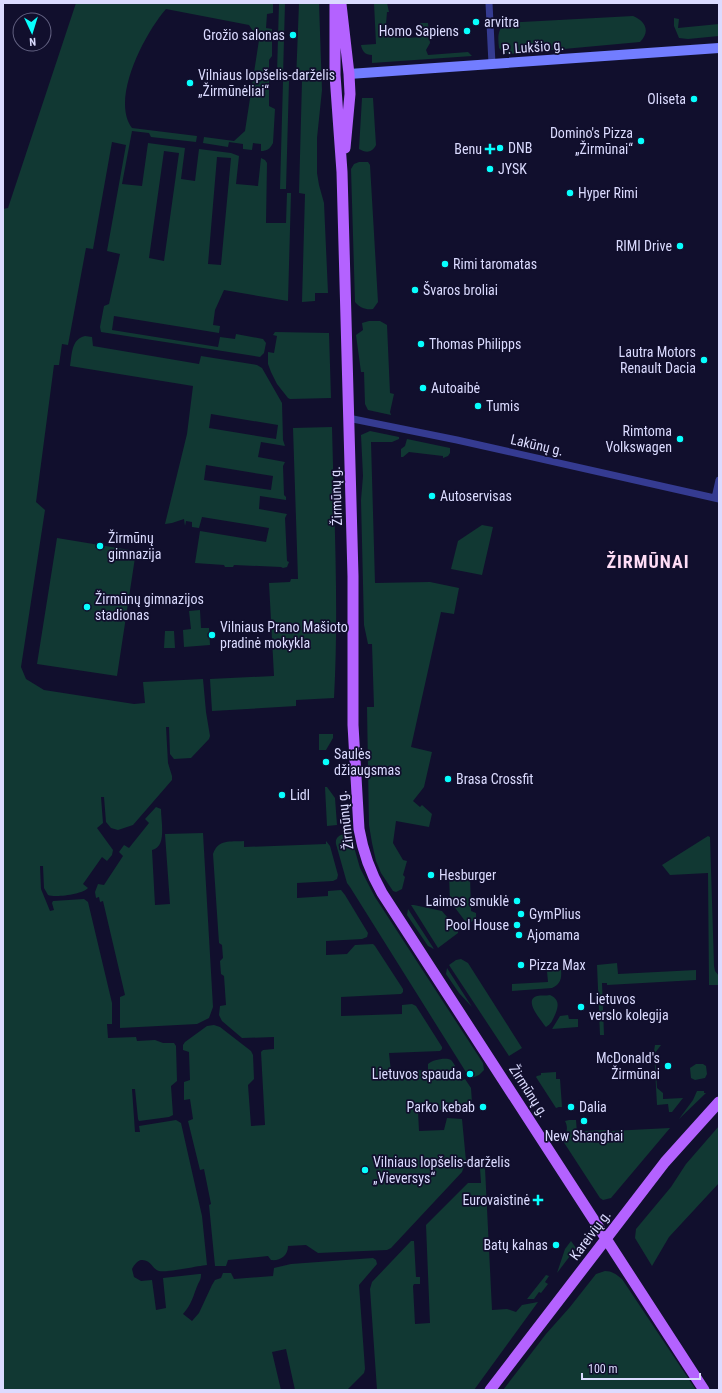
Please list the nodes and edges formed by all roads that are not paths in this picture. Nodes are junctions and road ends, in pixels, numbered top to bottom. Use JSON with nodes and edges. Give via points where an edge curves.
{"nodes":[{"id":1,"x":336,"y":3,"type":"edge"},
{"id":2,"x":341,"y":3,"type":"edge"},
{"id":3,"x":489,"y":3,"type":"edge"},
{"id":4,"x":719,"y":48,"type":"edge"},
{"id":5,"x":492,"y":64,"type":"junction"},
{"id":6,"x":349,"y":74,"type":"junction"},
{"id":7,"x":335,"y":75,"type":"junction"},
{"id":8,"x":342,"y":172,"type":"junction"},
{"id":9,"x":348,"y":418,"type":"junction"},
{"id":10,"x":719,"y":480,"type":"edge"},
{"id":11,"x":717,"y":499,"type":"edge"},
{"id":12,"x":719,"y":1102,"type":"edge"},
{"id":13,"x":606,"y":1239,"type":"junction"},
{"id":14,"x":490,"y":1390,"type":"edge"},
{"id":15,"x":704,"y":1390,"type":"edge"}],
"edges":[{"from":1,"to":7,"type":"main road","name":"Žirmūnų g."},
{"from":2,"to":6,"type":"main road","name":"Žirmūnų g."},
{"from":3,"to":5,"type":"street"},
{"from":4,"to":5,"type":"street","name":"P. Lukšio g."},
{"from":5,"to":6,"type":"street","name":"P. Lukšio g."},
{"from":6,"to":7,"type":"main road"},
{"from":6,"to":8,"type":"main road","name":"Žirmūnų g.","via":[[350,94]]},
{"from":7,"to":8,"type":"main road","name":"Žirmūnų g."},
{"from":8,"to":9,"type":"main road","name":"Žirmūnų g."},
{"from":9,"to":11,"type":"street","name":"Lakūnų g."},
{"from":9,"to":13,"type":"main road","name":"Žirmūnų g.","via":[[353,576],[353,725],[359,829],[364,856],[382,893]]},
{"from":10,"to":11,"type":"street"},
{"from":12,"to":13,"type":"main road","name":"Kareivių g.","via":[[665,1162]]},
{"from":13,"to":14,"type":"main road","name":"Kareivių g."},
{"from":13,"to":15,"type":"main road","name":"Žirmūnų g."}]}
